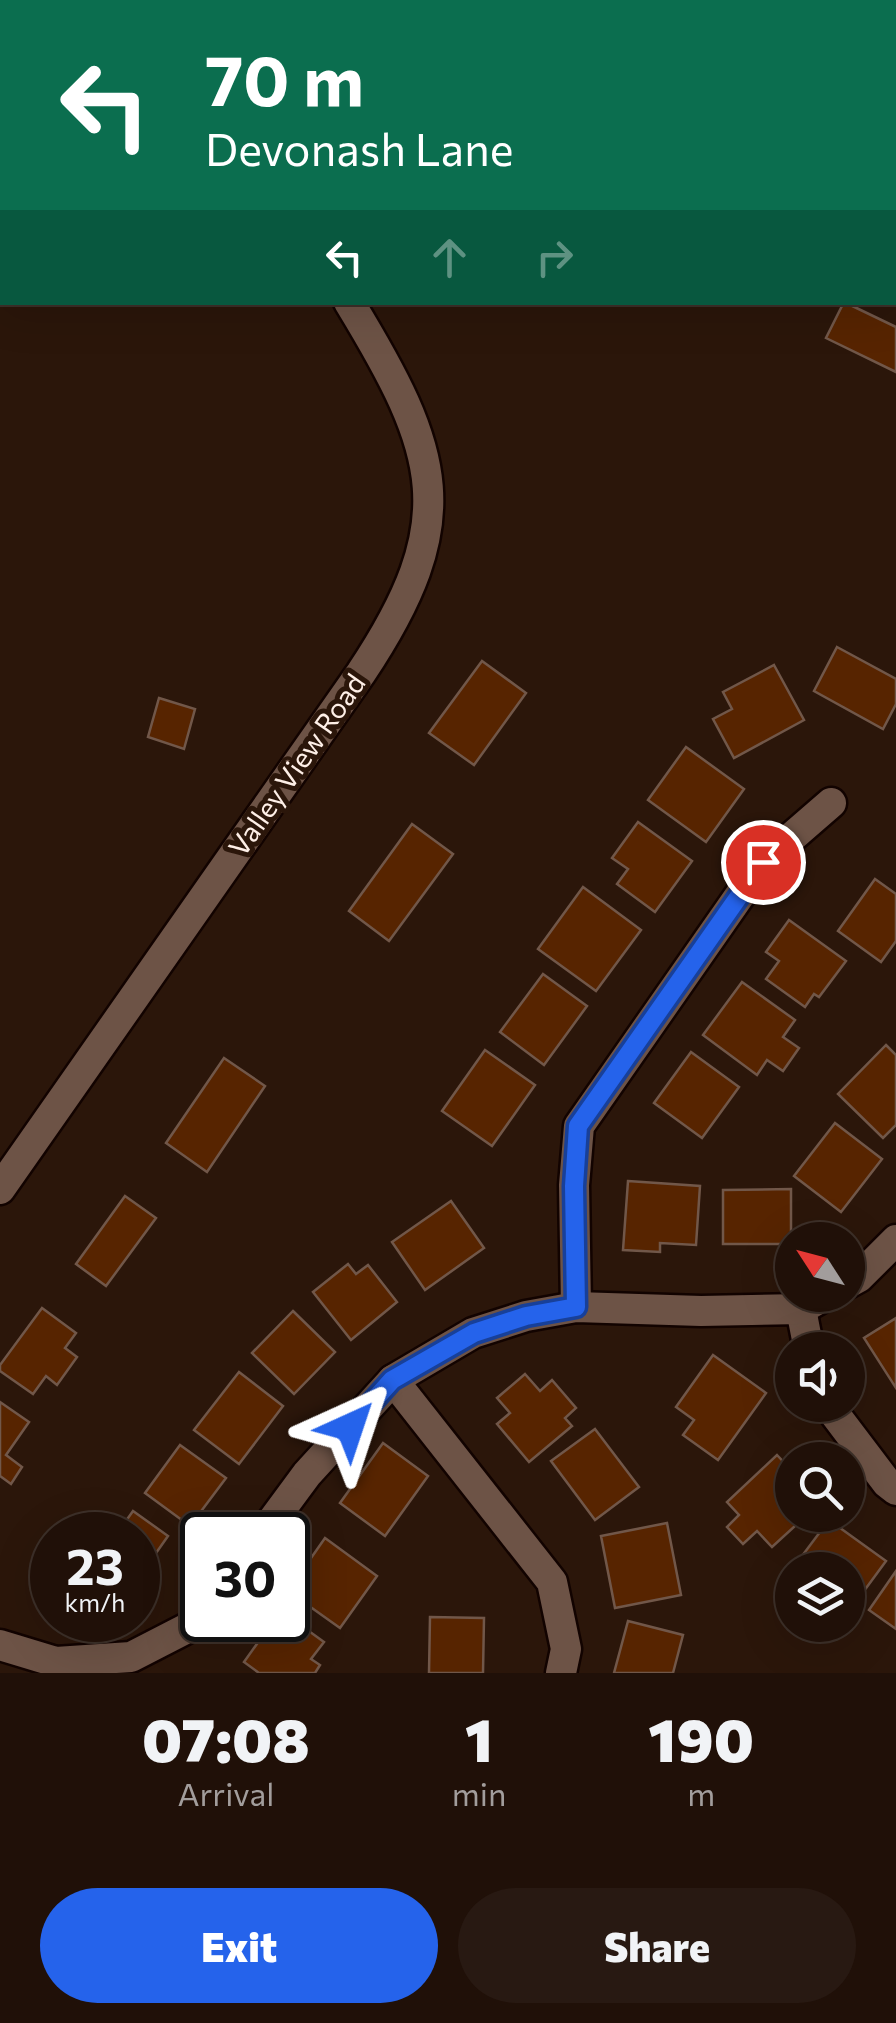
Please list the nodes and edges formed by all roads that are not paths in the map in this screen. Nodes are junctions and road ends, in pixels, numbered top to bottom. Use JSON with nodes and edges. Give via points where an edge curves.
{"nodes":[{"id":1,"x":352,"y":305,"type":"edge"},
{"id":2,"x":831,"y":803,"type":"dead end"},
{"id":3,"x":0,"y":1189,"type":"edge"},
{"id":4,"x":896,"y":1240,"type":"edge"},
{"id":5,"x":865,"y":1271,"type":"edge"},
{"id":6,"x":775,"y":1305,"type":"edge"},
{"id":7,"x":576,"y":1307,"type":"junction"},
{"id":8,"x":392,"y":1380,"type":"junction"},
{"id":9,"x":841,"y":1422,"type":"edge"},
{"id":10,"x":896,"y":1490,"type":"edge"},
{"id":11,"x":279,"y":1512,"type":"edge"},
{"id":12,"x":180,"y":1632,"type":"edge"},
{"id":13,"x":0,"y":1645,"type":"edge"},
{"id":14,"x":561,"y":1673,"type":"edge"}],
"edges":[{"from":1,"to":3,"type":"street","name":"Valley View Road","via":[[423,448],[430,492],[427,537],[413,582],[361,674]]},
{"from":2,"to":7,"type":"street","via":[[763,862],[578,1126]]},
{"from":4,"to":5,"type":"street"},
{"from":6,"to":7,"type":"street","via":[[701,1311]]},
{"from":7,"to":8,"type":"street","via":[[474,1333]]},
{"from":8,"to":11,"type":"street"},
{"from":8,"to":14,"type":"street","via":[[552,1582],[566,1649]]},
{"from":9,"to":10,"type":"street"},
{"from":12,"to":13,"type":"street","via":[[131,1657],[56,1662]]}]}
